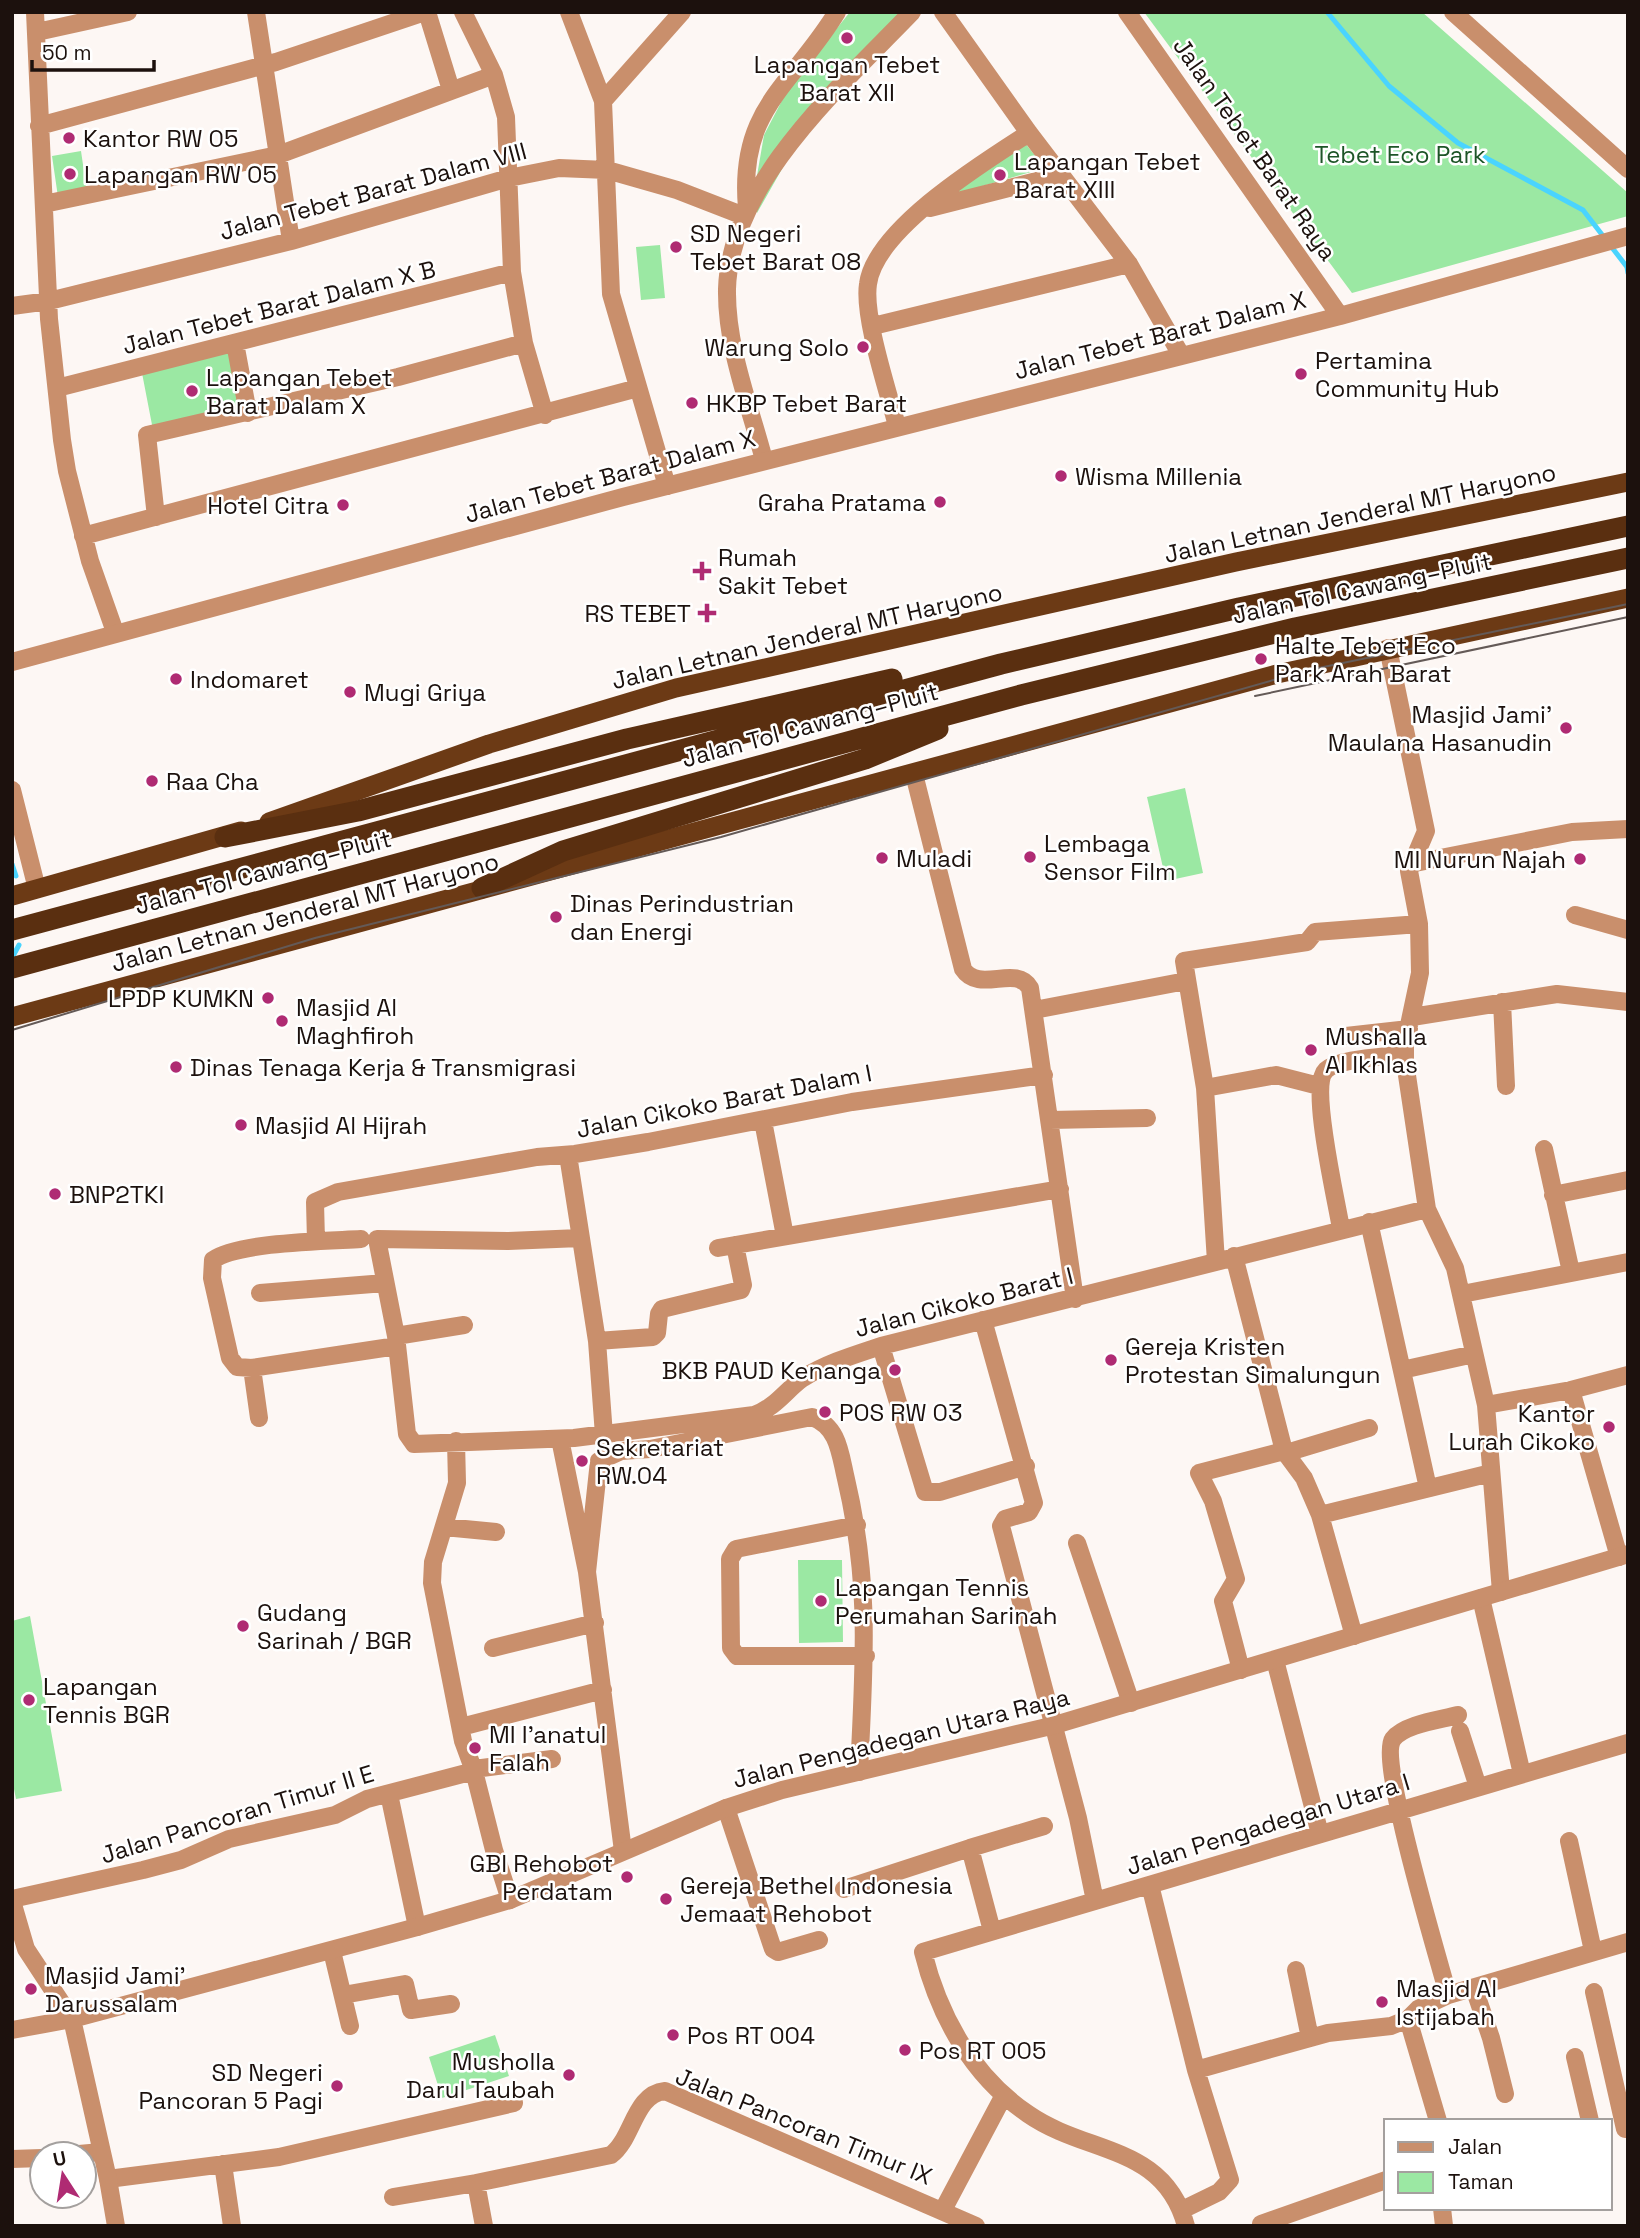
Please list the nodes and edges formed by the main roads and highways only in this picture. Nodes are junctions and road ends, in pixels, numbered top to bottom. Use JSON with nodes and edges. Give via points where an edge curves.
{"nodes":[{"id":1,"x":1628,"y":482,"type":"edge"},
{"id":2,"x":1628,"y":526,"type":"edge"},
{"id":3,"x":1628,"y":558,"type":"edge"},
{"id":4,"x":1628,"y":598,"type":"edge"},
{"id":5,"x":1001,"y":664,"type":"junction"},
{"id":6,"x":1021,"y":695,"type":"junction"},
{"id":7,"x":225,"y":837,"type":"junction"},
{"id":8,"x":482,"y":888,"type":"junction"},
{"id":9,"x":12,"y":896,"type":"edge"},
{"id":10,"x":12,"y":930,"type":"edge"},
{"id":11,"x":12,"y":968,"type":"edge"},
{"id":12,"x":12,"y":1017,"type":"edge"}],
"edges":[{"from":1,"to":7,"type":"highway","name":"Jalan Letnan Jenderal MT Haryono","via":[[1236,562],[676,688],[489,744]]},
{"from":2,"to":5,"type":"highway","name":"Jalan Tol Cawang–Pluit","via":[[1279,599]]},
{"from":3,"to":6,"type":"highway","name":"Jalan Tol Cawang–Pluit","via":[[1295,628]]},
{"from":4,"to":8,"type":"highway","name":"Jalan Letnan Jenderal MT Haryono","via":[[1388,649],[1083,725]]},
{"from":5,"to":7,"type":"highway","via":[[888,680],[627,739],[358,811]]},
{"from":5,"to":10,"type":"highway","name":"Jalan Tol Cawang–Pluit"},
{"from":6,"to":8,"type":"highway","via":[[865,759],[563,851]]},
{"from":6,"to":11,"type":"highway","name":"Jalan Tol Cawang–Pluit"},
{"from":7,"to":9,"type":"highway","name":"Jalan Letnan Jenderal MT Haryono"},
{"from":8,"to":12,"type":"highway","name":"Jalan Letnan Jenderal MT Haryono"}]}
